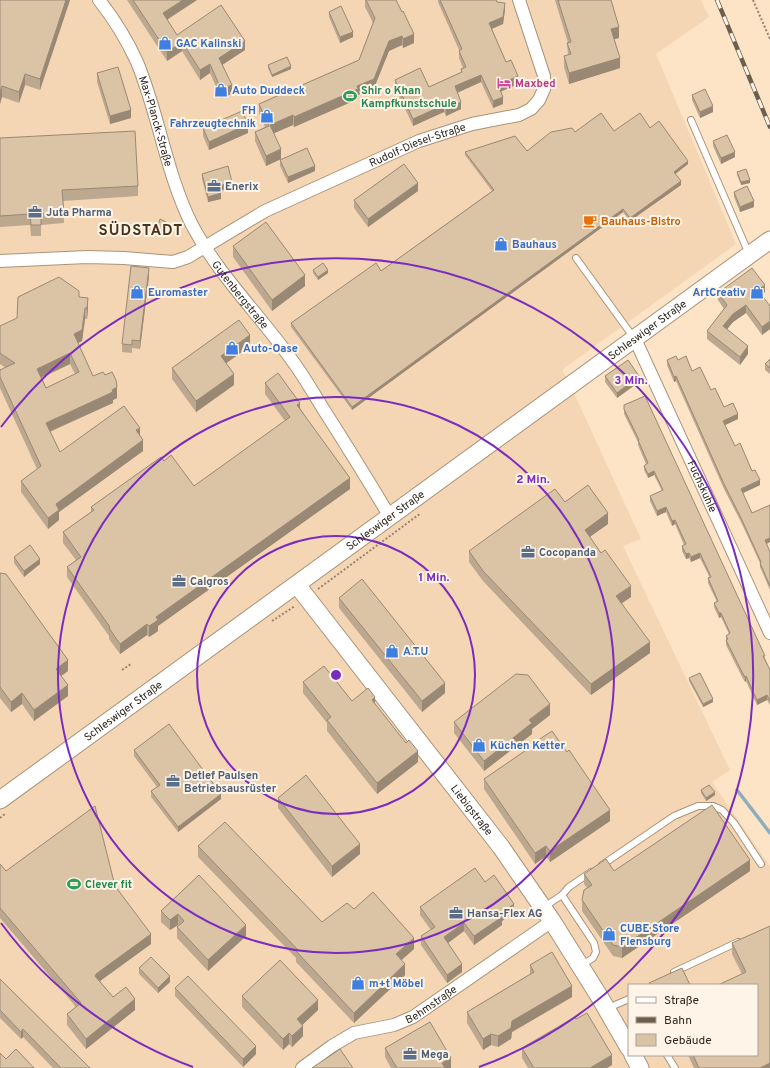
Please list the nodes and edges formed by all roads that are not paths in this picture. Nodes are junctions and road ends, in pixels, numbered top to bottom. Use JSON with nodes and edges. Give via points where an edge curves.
{"nodes":[{"id":1,"x":99,"y":0,"type":"edge"},
{"id":2,"x":519,"y":0,"type":"edge"},
{"id":3,"x":691,"y":120,"type":"dead end"},
{"id":4,"x":770,"y":240,"type":"edge"},
{"id":5,"x":204,"y":246,"type":"junction"},
{"id":6,"x":750,"y":255,"type":"junction"},
{"id":7,"x":576,"y":258,"type":"dead end"},
{"id":8,"x":0,"y":261,"type":"edge"},
{"id":9,"x":634,"y":339,"type":"junction"},
{"id":10,"x":390,"y":517,"type":"junction"},
{"id":11,"x":296,"y":585,"type":"junction"},
{"id":12,"x":770,"y":633,"type":"edge"},
{"id":13,"x":0,"y":800,"type":"edge"},
{"id":14,"x":761,"y":864,"type":"dead end"},
{"id":15,"x":562,"y":895,"type":"junction"},
{"id":16,"x":547,"y":915,"type":"junction"},
{"id":17,"x":742,"y":940,"type":"edge"},
{"id":18,"x":580,"y":966,"type":"junction"},
{"id":19,"x":666,"y":976,"type":"edge"},
{"id":20,"x":628,"y":999,"type":"edge"},
{"id":21,"x":606,"y":1008,"type":"junction"},
{"id":22,"x":628,"y":1046,"type":"edge"},
{"id":23,"x":634,"y":1056,"type":"edge"},
{"id":24,"x":668,"y":1056,"type":"edge"},
{"id":25,"x":302,"y":1068,"type":"edge"},
{"id":26,"x":640,"y":1068,"type":"edge"},
{"id":27,"x":675,"y":1068,"type":"edge"}],
"edges":[{"from":1,"to":5,"type":"street","name":"Max-Planck-Straße","via":[[109,12],[136,61],[167,161],[192,224]]},
{"from":2,"to":5,"type":"street","name":"Rudolf-Diesel-Straße","via":[[544,76],[540,100],[531,108],[519,115],[472,124],[419,141],[265,211]]},
{"from":3,"to":6,"type":"lane"},
{"from":4,"to":6,"type":"main road","name":"Schleswiger Straße"},
{"from":5,"to":8,"type":"street","via":[[173,262],[87,257]]},
{"from":5,"to":10,"type":"street","name":"Gutenbergstraße","via":[[226,278],[295,364]]},
{"from":6,"to":9,"type":"main road","name":"Schleswiger Straße"},
{"from":7,"to":9,"type":"lane"},
{"from":9,"to":10,"type":"main road","name":"Schleswiger Straße"},
{"from":9,"to":12,"type":"street","name":"Fuchskuhle"},
{"from":10,"to":11,"type":"main road","name":"Schleswiger Straße"},
{"from":11,"to":13,"type":"main road","name":"Schleswiger Straße"},
{"from":11,"to":16,"type":"main road","name":"Liebigstraße","via":[[501,847]]},
{"from":14,"to":15,"type":"lane","via":[[734,823],[722,810],[713,806],[698,806],[674,816],[569,887]]},
{"from":15,"to":16,"type":"lane"},
{"from":15,"to":18,"type":"lane","via":[[594,943],[596,952],[593,958]]},
{"from":16,"to":18,"type":"main road","name":"Liebigstraße"},
{"from":16,"to":25,"type":"street","name":"Behmstraße","via":[[413,1017],[394,1025],[354,1033]]},
{"from":17,"to":19,"type":"lane"},
{"from":18,"to":21,"type":"main road","name":"Liebigstraße"},
{"from":20,"to":21,"type":"lane"},
{"from":21,"to":22,"type":"main road","name":"Liebigstraße"},
{"from":23,"to":26,"type":"main road"},
{"from":24,"to":27,"type":"lane"}]}
